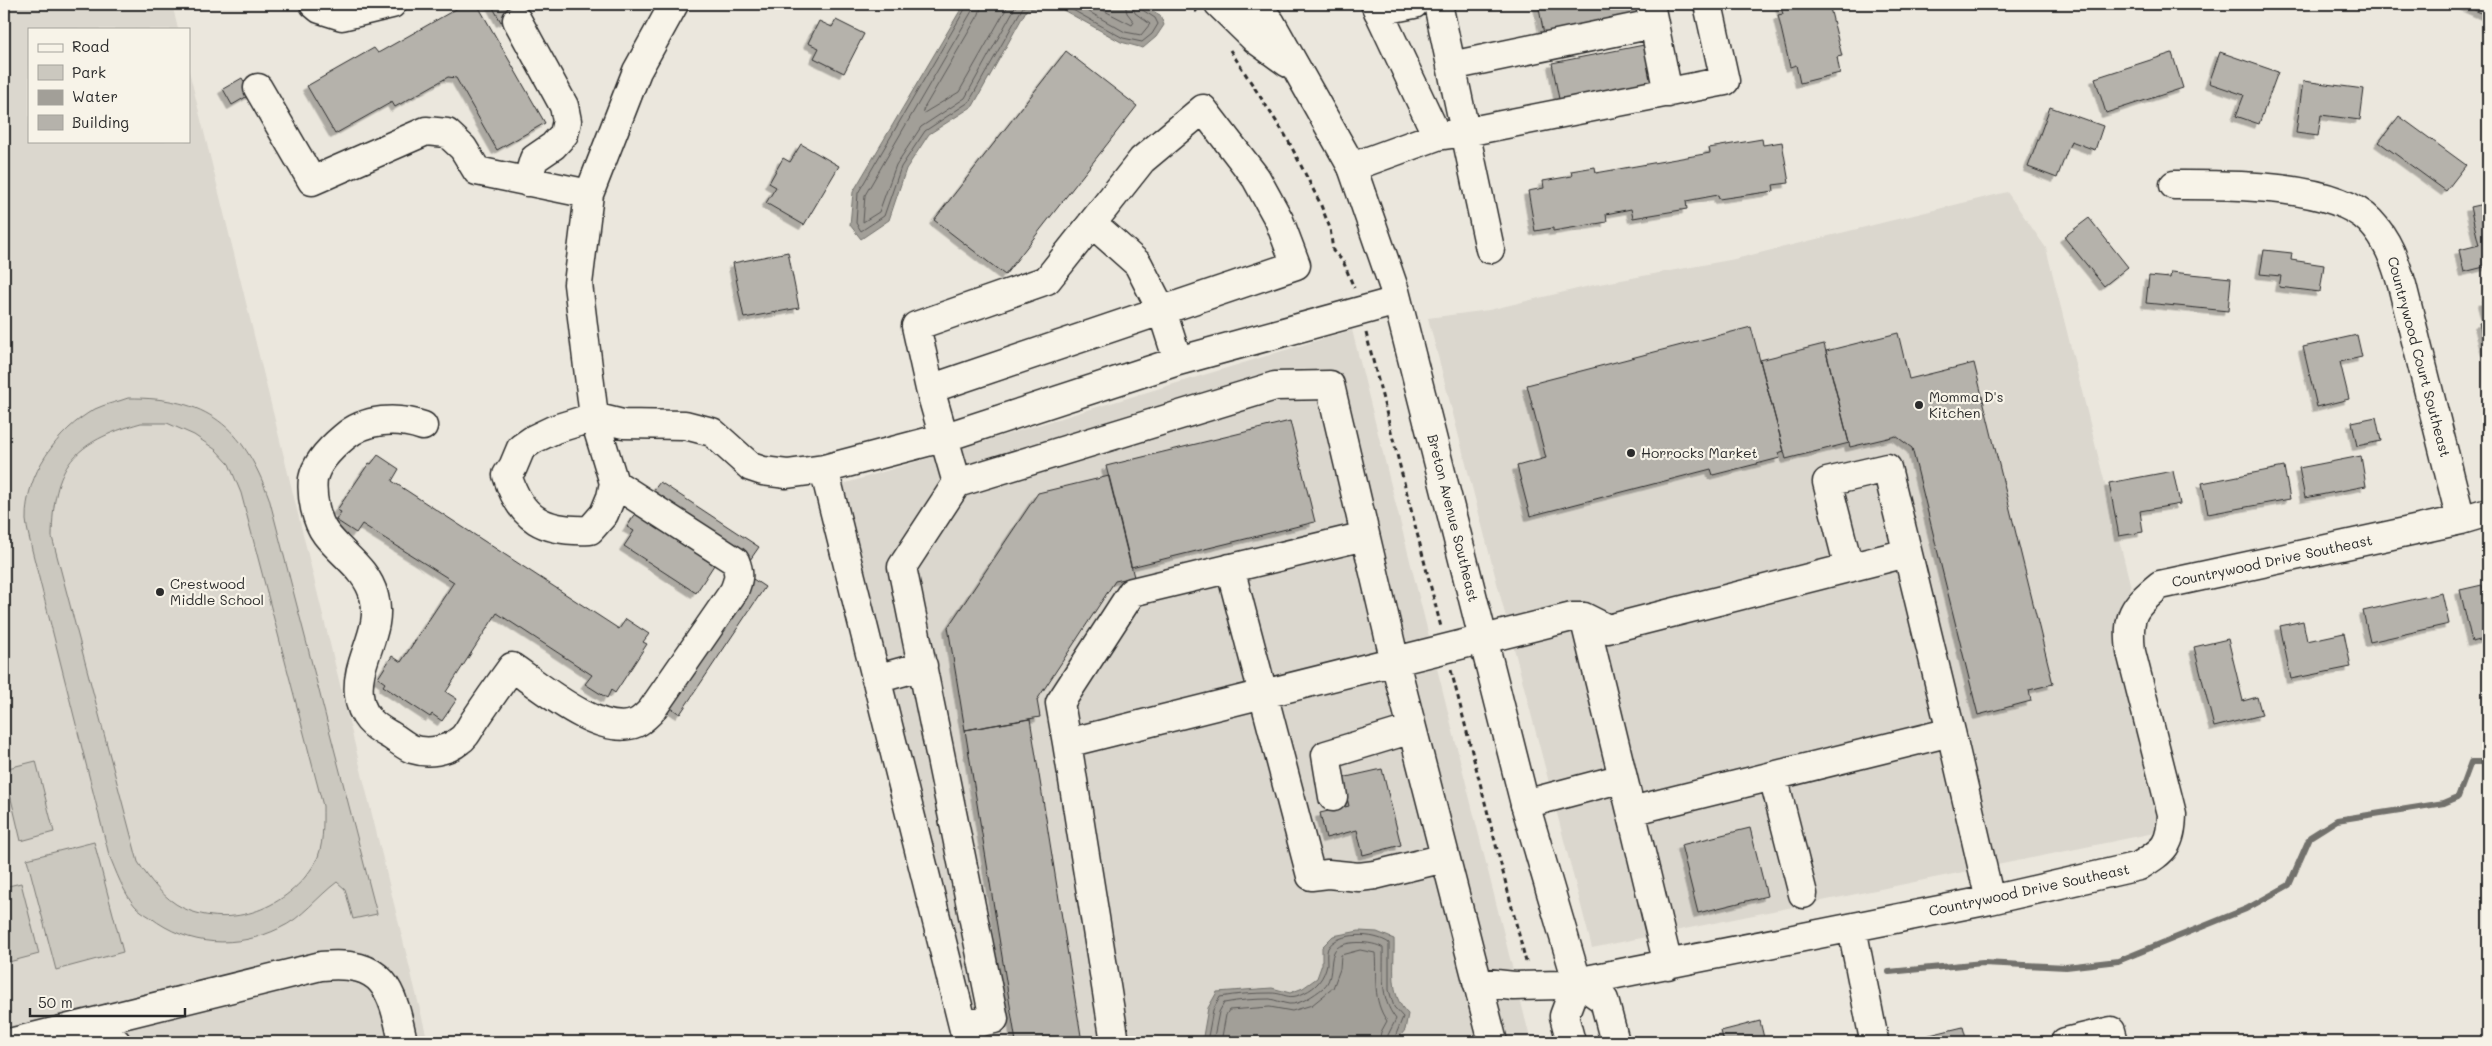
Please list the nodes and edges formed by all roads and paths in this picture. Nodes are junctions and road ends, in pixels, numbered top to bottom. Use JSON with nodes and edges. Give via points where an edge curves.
{"nodes":[{"id":1,"x":314,"y":4,"type":"edge"},
{"id":2,"x":392,"y":4,"type":"edge"},
{"id":3,"x":1188,"y":4,"type":"edge"},
{"id":4,"x":1255,"y":4,"type":"edge"},
{"id":5,"x":1414,"y":4,"type":"edge"},
{"id":6,"x":1438,"y":4,"type":"edge"},
{"id":7,"x":1708,"y":4,"type":"edge"},
{"id":8,"x":671,"y":5,"type":"edge"},
{"id":9,"x":1377,"y":8,"type":"edge"},
{"id":10,"x":1209,"y":9,"type":"edge"},
{"id":11,"x":1652,"y":14,"type":"edge"},
{"id":12,"x":517,"y":20,"type":"dead end"},
{"id":13,"x":1229,"y":49,"type":"dead end"},
{"id":14,"x":1451,"y":66,"type":"junction"},
{"id":15,"x":1296,"y":69,"type":"junction"},
{"id":16,"x":258,"y":88,"type":"dead end"},
{"id":17,"x":1668,"y":92,"type":"junction"},
{"id":18,"x":1466,"y":132,"type":"junction"},
{"id":19,"x":1437,"y":136,"type":"junction"},
{"id":20,"x":1352,"y":167,"type":"junction"},
{"id":21,"x":527,"y":182,"type":"junction"},
{"id":22,"x":2174,"y":185,"type":"dead end"},
{"id":23,"x":589,"y":194,"type":"junction"},
{"id":24,"x":1092,"y":223,"type":"junction"},
{"id":25,"x":1490,"y":248,"type":"dead end"},
{"id":26,"x":1397,"y":301,"type":"junction"},
{"id":27,"x":1162,"y":311,"type":"junction"},
{"id":28,"x":1361,"y":311,"type":"junction"},
{"id":29,"x":1178,"y":361,"type":"junction"},
{"id":30,"x":930,"y":389,"type":"junction"},
{"id":31,"x":594,"y":417,"type":"junction"},
{"id":32,"x":423,"y":426,"type":"dead end"},
{"id":33,"x":946,"y":437,"type":"junction"},
{"id":34,"x":824,"y":469,"type":"junction"},
{"id":35,"x":614,"y":483,"type":"junction"},
{"id":36,"x":957,"y":483,"type":"junction"},
{"id":37,"x":2488,"y":512,"type":"edge"},
{"id":38,"x":2461,"y":520,"type":"junction"},
{"id":39,"x":1365,"y":536,"type":"junction"},
{"id":40,"x":1907,"y":553,"type":"junction"},
{"id":41,"x":1230,"y":568,"type":"junction"},
{"id":42,"x":1849,"y":568,"type":"junction"},
{"id":43,"x":1584,"y":617,"type":"junction"},
{"id":44,"x":1484,"y":640,"type":"junction"},
{"id":45,"x":1446,"y":649,"type":"junction"},
{"id":46,"x":1395,"y":662,"type":"junction"},
{"id":47,"x":923,"y":666,"type":"junction"},
{"id":48,"x":876,"y":679,"type":"junction"},
{"id":49,"x":1263,"y":694,"type":"junction"},
{"id":50,"x":1412,"y":729,"type":"junction"},
{"id":51,"x":1951,"y":732,"type":"junction"},
{"id":52,"x":1067,"y":743,"type":"junction"},
{"id":53,"x":1773,"y":776,"type":"junction"},
{"id":54,"x":1623,"y":778,"type":"junction"},
{"id":55,"x":1332,"y":797,"type":"dead end"},
{"id":56,"x":1525,"y":804,"type":"junction"},
{"id":57,"x":1631,"y":811,"type":"junction"},
{"id":58,"x":1445,"y":858,"type":"junction"},
{"id":59,"x":1803,"y":894,"type":"dead end"},
{"id":60,"x":1990,"y":900,"type":"junction"},
{"id":61,"x":1852,"y":928,"type":"junction"},
{"id":62,"x":1668,"y":965,"type":"junction"},
{"id":63,"x":1577,"y":981,"type":"junction"},
{"id":64,"x":1477,"y":982,"type":"junction"},
{"id":65,"x":1532,"y":985,"type":"junction"},
{"id":66,"x":83,"y":1026,"type":"junction"},
{"id":67,"x":965,"y":1034,"type":"edge"},
{"id":68,"x":1874,"y":1040,"type":"dead end"},
{"id":69,"x":13,"y":1042,"type":"edge"},
{"id":70,"x":116,"y":1042,"type":"edge"},
{"id":71,"x":403,"y":1042,"type":"edge"},
{"id":72,"x":1115,"y":1042,"type":"edge"},
{"id":73,"x":1493,"y":1042,"type":"edge"},
{"id":74,"x":1571,"y":1042,"type":"edge"},
{"id":75,"x":1615,"y":1042,"type":"edge"},
{"id":76,"x":2066,"y":1042,"type":"edge"},
{"id":77,"x":2114,"y":1042,"type":"edge"}],
"edges":[{"from":1,"to":2,"type":"street","via":[[342,16]]},
{"from":3,"to":10,"type":"path"},
{"from":4,"to":15,"type":"street","name":"Breton Avenue Southeast","via":[[1271,23]]},
{"from":5,"to":9,"type":"street"},
{"from":6,"to":14,"type":"street"},
{"from":7,"to":17,"type":"street","via":[[1725,81]]},
{"from":8,"to":23,"type":"street","via":[[637,71]]},
{"from":9,"to":19,"type":"street"},
{"from":10,"to":15,"type":"street","name":"Breton Avenue Southeast","via":[[1256,38]]},
{"from":11,"to":14,"type":"street"},
{"from":11,"to":17,"type":"street"},
{"from":12,"to":21,"type":"street","via":[[564,106],[567,120],[564,134],[534,159]]},
{"from":13,"to":28,"type":"path","via":[[1287,138],[1316,195],[1330,228],[1334,251],[1343,261]]},
{"from":14,"to":18,"type":"street"},
{"from":15,"to":20,"type":"street","name":"Breton Avenue Southeast"},
{"from":16,"to":21,"type":"street","via":[[312,181],[426,131],[447,133],[463,148],[477,171]]},
{"from":17,"to":18,"type":"street"},
{"from":18,"to":19,"type":"street"},
{"from":18,"to":25,"type":"street"},
{"from":19,"to":20,"type":"street"},
{"from":20,"to":26,"type":"street","name":"Breton Avenue Southeast"},
{"from":21,"to":23,"type":"street"},
{"from":22,"to":38,"type":"street","name":"Countrywood Court Southeast","via":[[2232,185],[2302,192],[2345,204],[2369,220],[2391,248]]},
{"from":23,"to":31,"type":"street","via":[[578,284]]},
{"from":24,"to":27,"type":"street","via":[[1138,264]]},
{"from":24,"to":27,"type":"street","via":[[1142,160],[1204,109],[1256,178],[1280,220],[1296,265]]},
{"from":24,"to":30,"type":"street","via":[[1047,280],[916,326]]},
{"from":26,"to":28,"type":"street"},
{"from":26,"to":44,"type":"street","name":"Breton Avenue Southeast"},
{"from":27,"to":29,"type":"street"},
{"from":27,"to":30,"type":"street"},
{"from":28,"to":29,"type":"street"},
{"from":28,"to":45,"type":"path"},
{"from":29,"to":33,"type":"street"},
{"from":30,"to":33,"type":"street"},
{"from":31,"to":34,"type":"street","via":[[623,424],[685,425],[712,432],[751,467],[763,471],[787,474]]},
{"from":31,"to":35,"type":"street"},
{"from":31,"to":35,"type":"street","via":[[555,429],[521,448],[507,475],[513,496],[535,521],[566,531],[590,530],[604,514]]},
{"from":32,"to":35,"type":"street","via":[[404,419],[365,425],[346,435],[333,447],[313,479],[316,512],[325,533],[360,569],[374,595],[375,627],[359,676],[362,710],[372,724],[412,749],[431,752],[460,741],[512,667],[587,717],[607,724],[636,723],[651,711],[734,591],[739,570],[735,561]]},
{"from":33,"to":34,"type":"street"},
{"from":33,"to":36,"type":"street"},
{"from":34,"to":48,"type":"street"},
{"from":36,"to":39,"type":"street","via":[[1276,386],[1330,385]]},
{"from":36,"to":47,"type":"street","via":[[902,567]]},
{"from":37,"to":38,"type":"street","name":"Countrywood Drive Southeast"},
{"from":38,"to":60,"type":"street","name":"Countrywood Drive Southeast","via":[[2160,585],[2138,603],[2129,628],[2131,652],[2172,814],[2171,836],[2157,854],[2139,866]]},
{"from":39,"to":41,"type":"street"},
{"from":39,"to":46,"type":"street"},
{"from":40,"to":42,"type":"street"},
{"from":40,"to":42,"type":"street","via":[[1887,468],[1827,482]]},
{"from":40,"to":51,"type":"street"},
{"from":41,"to":49,"type":"street"},
{"from":41,"to":52,"type":"street","via":[[1132,592],[1060,703]]},
{"from":42,"to":43,"type":"street","via":[[1608,629]]},
{"from":43,"to":44,"type":"street","via":[[1572,617]]},
{"from":43,"to":54,"type":"street"},
{"from":44,"to":45,"type":"street"},
{"from":44,"to":56,"type":"street","name":"Breton Avenue Southeast"},
{"from":45,"to":46,"type":"street"},
{"from":45,"to":65,"type":"path"},
{"from":46,"to":49,"type":"street"},
{"from":46,"to":50,"type":"street"},
{"from":47,"to":48,"type":"street"},
{"from":47,"to":67,"type":"street","via":[[994,1019]]},
{"from":48,"to":67,"type":"street"},
{"from":49,"to":52,"type":"street"},
{"from":49,"to":58,"type":"street","via":[[1311,876],[1375,875]]},
{"from":50,"to":55,"type":"street","via":[[1326,755]]},
{"from":50,"to":58,"type":"street"},
{"from":51,"to":53,"type":"street"},
{"from":51,"to":60,"type":"street"},
{"from":52,"to":72,"type":"street"},
{"from":53,"to":57,"type":"street"},
{"from":53,"to":59,"type":"street"},
{"from":54,"to":56,"type":"street"},
{"from":54,"to":57,"type":"street"},
{"from":56,"to":63,"type":"street","name":"Breton Avenue Southeast"},
{"from":57,"to":62,"type":"street"},
{"from":58,"to":64,"type":"street"},
{"from":60,"to":61,"type":"street","name":"Countrywood Drive Southeast"},
{"from":61,"to":62,"type":"street","name":"Countrywood Drive Southeast"},
{"from":61,"to":68,"type":"street"},
{"from":62,"to":63,"type":"street","name":"Countrywood Drive Southeast"},
{"from":63,"to":65,"type":"street","name":"Countrywood Drive Southeast","via":[[1561,985]]},
{"from":63,"to":74,"type":"street","via":[[1564,1016]]},
{"from":63,"to":75,"type":"street","via":[[1604,1000]]},
{"from":64,"to":65,"type":"street","name":"Countrywood Drive Southeast"},
{"from":64,"to":73,"type":"street"},
{"from":66,"to":69,"type":"street"},
{"from":66,"to":70,"type":"street"},
{"from":66,"to":71,"type":"street","via":[[321,966],[342,964],[359,967],[386,986],[395,1002]]},
{"from":76,"to":77,"type":"street","via":[[2111,1030]]}]}
